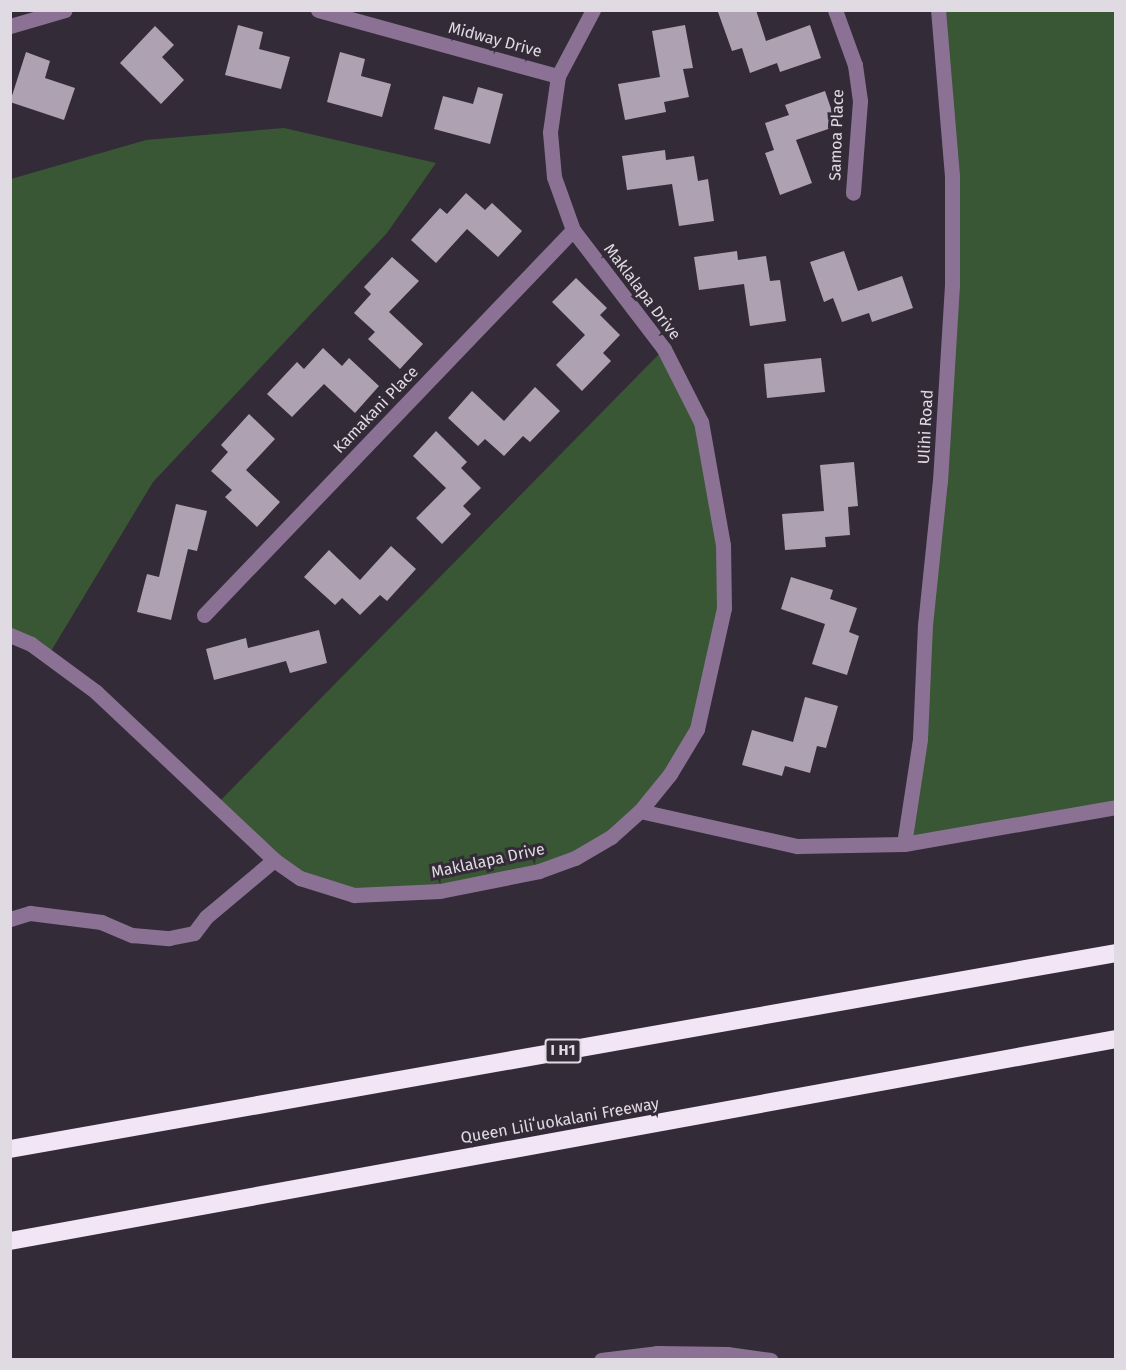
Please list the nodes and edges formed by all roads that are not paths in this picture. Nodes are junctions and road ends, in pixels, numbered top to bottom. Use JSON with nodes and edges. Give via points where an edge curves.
{"nodes":[{"id":1,"x":65,"y":10,"type":"edge"},
{"id":2,"x":318,"y":10,"type":"edge"},
{"id":3,"x":593,"y":10,"type":"edge"},
{"id":4,"x":835,"y":10,"type":"edge"},
{"id":5,"x":938,"y":10,"type":"edge"},
{"id":6,"x":10,"y":26,"type":"edge"},
{"id":7,"x":558,"y":76,"type":"junction"},
{"id":8,"x":853,"y":193,"type":"dead end"},
{"id":9,"x":573,"y":230,"type":"junction"},
{"id":10,"x":204,"y":615,"type":"dead end"},
{"id":11,"x":10,"y":635,"type":"edge"},
{"id":12,"x":1116,"y":807,"type":"edge"},
{"id":13,"x":640,"y":811,"type":"junction"},
{"id":14,"x":904,"y":844,"type":"junction"},
{"id":15,"x":274,"y":860,"type":"junction"},
{"id":16,"x":10,"y":919,"type":"edge"},
{"id":17,"x":1116,"y":953,"type":"edge"},
{"id":18,"x":1116,"y":1039,"type":"edge"},
{"id":19,"x":10,"y":1149,"type":"edge"},
{"id":20,"x":10,"y":1241,"type":"edge"},
{"id":21,"x":601,"y":1359,"type":"edge"},
{"id":22,"x":771,"y":1359,"type":"edge"}],
"edges":[{"from":1,"to":6,"type":"street"},
{"from":2,"to":7,"type":"street","name":"Midway Drive"},
{"from":3,"to":7,"type":"street","name":"Maklalapa Drive"},
{"from":4,"to":8,"type":"street","name":"Samoa Place","via":[[855,65],[860,101]]},
{"from":5,"to":14,"type":"street","name":"Ulihi Road","via":[[952,176],[952,285],[940,481],[925,625],[920,739]]},
{"from":7,"to":9,"type":"street","name":"Maklalapa Drive","via":[[551,154],[560,202]]},
{"from":9,"to":10,"type":"street","name":"Kamakani Place"},
{"from":9,"to":13,"type":"street","name":"Maklalapa Drive","via":[[664,349],[700,422],[723,545],[724,608],[697,729],[670,774]]},
{"from":11,"to":15,"type":"street","name":"Maklalapa Drive","via":[[31,644],[96,692]]},
{"from":12,"to":14,"type":"street"},
{"from":13,"to":14,"type":"street","via":[[797,846]]},
{"from":13,"to":15,"type":"street","name":"Maklalapa Drive","via":[[611,837],[576,858],[539,871],[440,891],[354,895],[300,878]]},
{"from":15,"to":16,"type":"street","via":[[206,917],[194,933],[170,938],[132,935],[101,922],[30,913]]},
{"from":17,"to":19,"type":"highway","number":"I H1"},
{"from":18,"to":20,"type":"highway","name":"Queen Liliʻuokalani Freeway"},
{"from":21,"to":22,"type":"street","via":[[657,1353]]}]}
